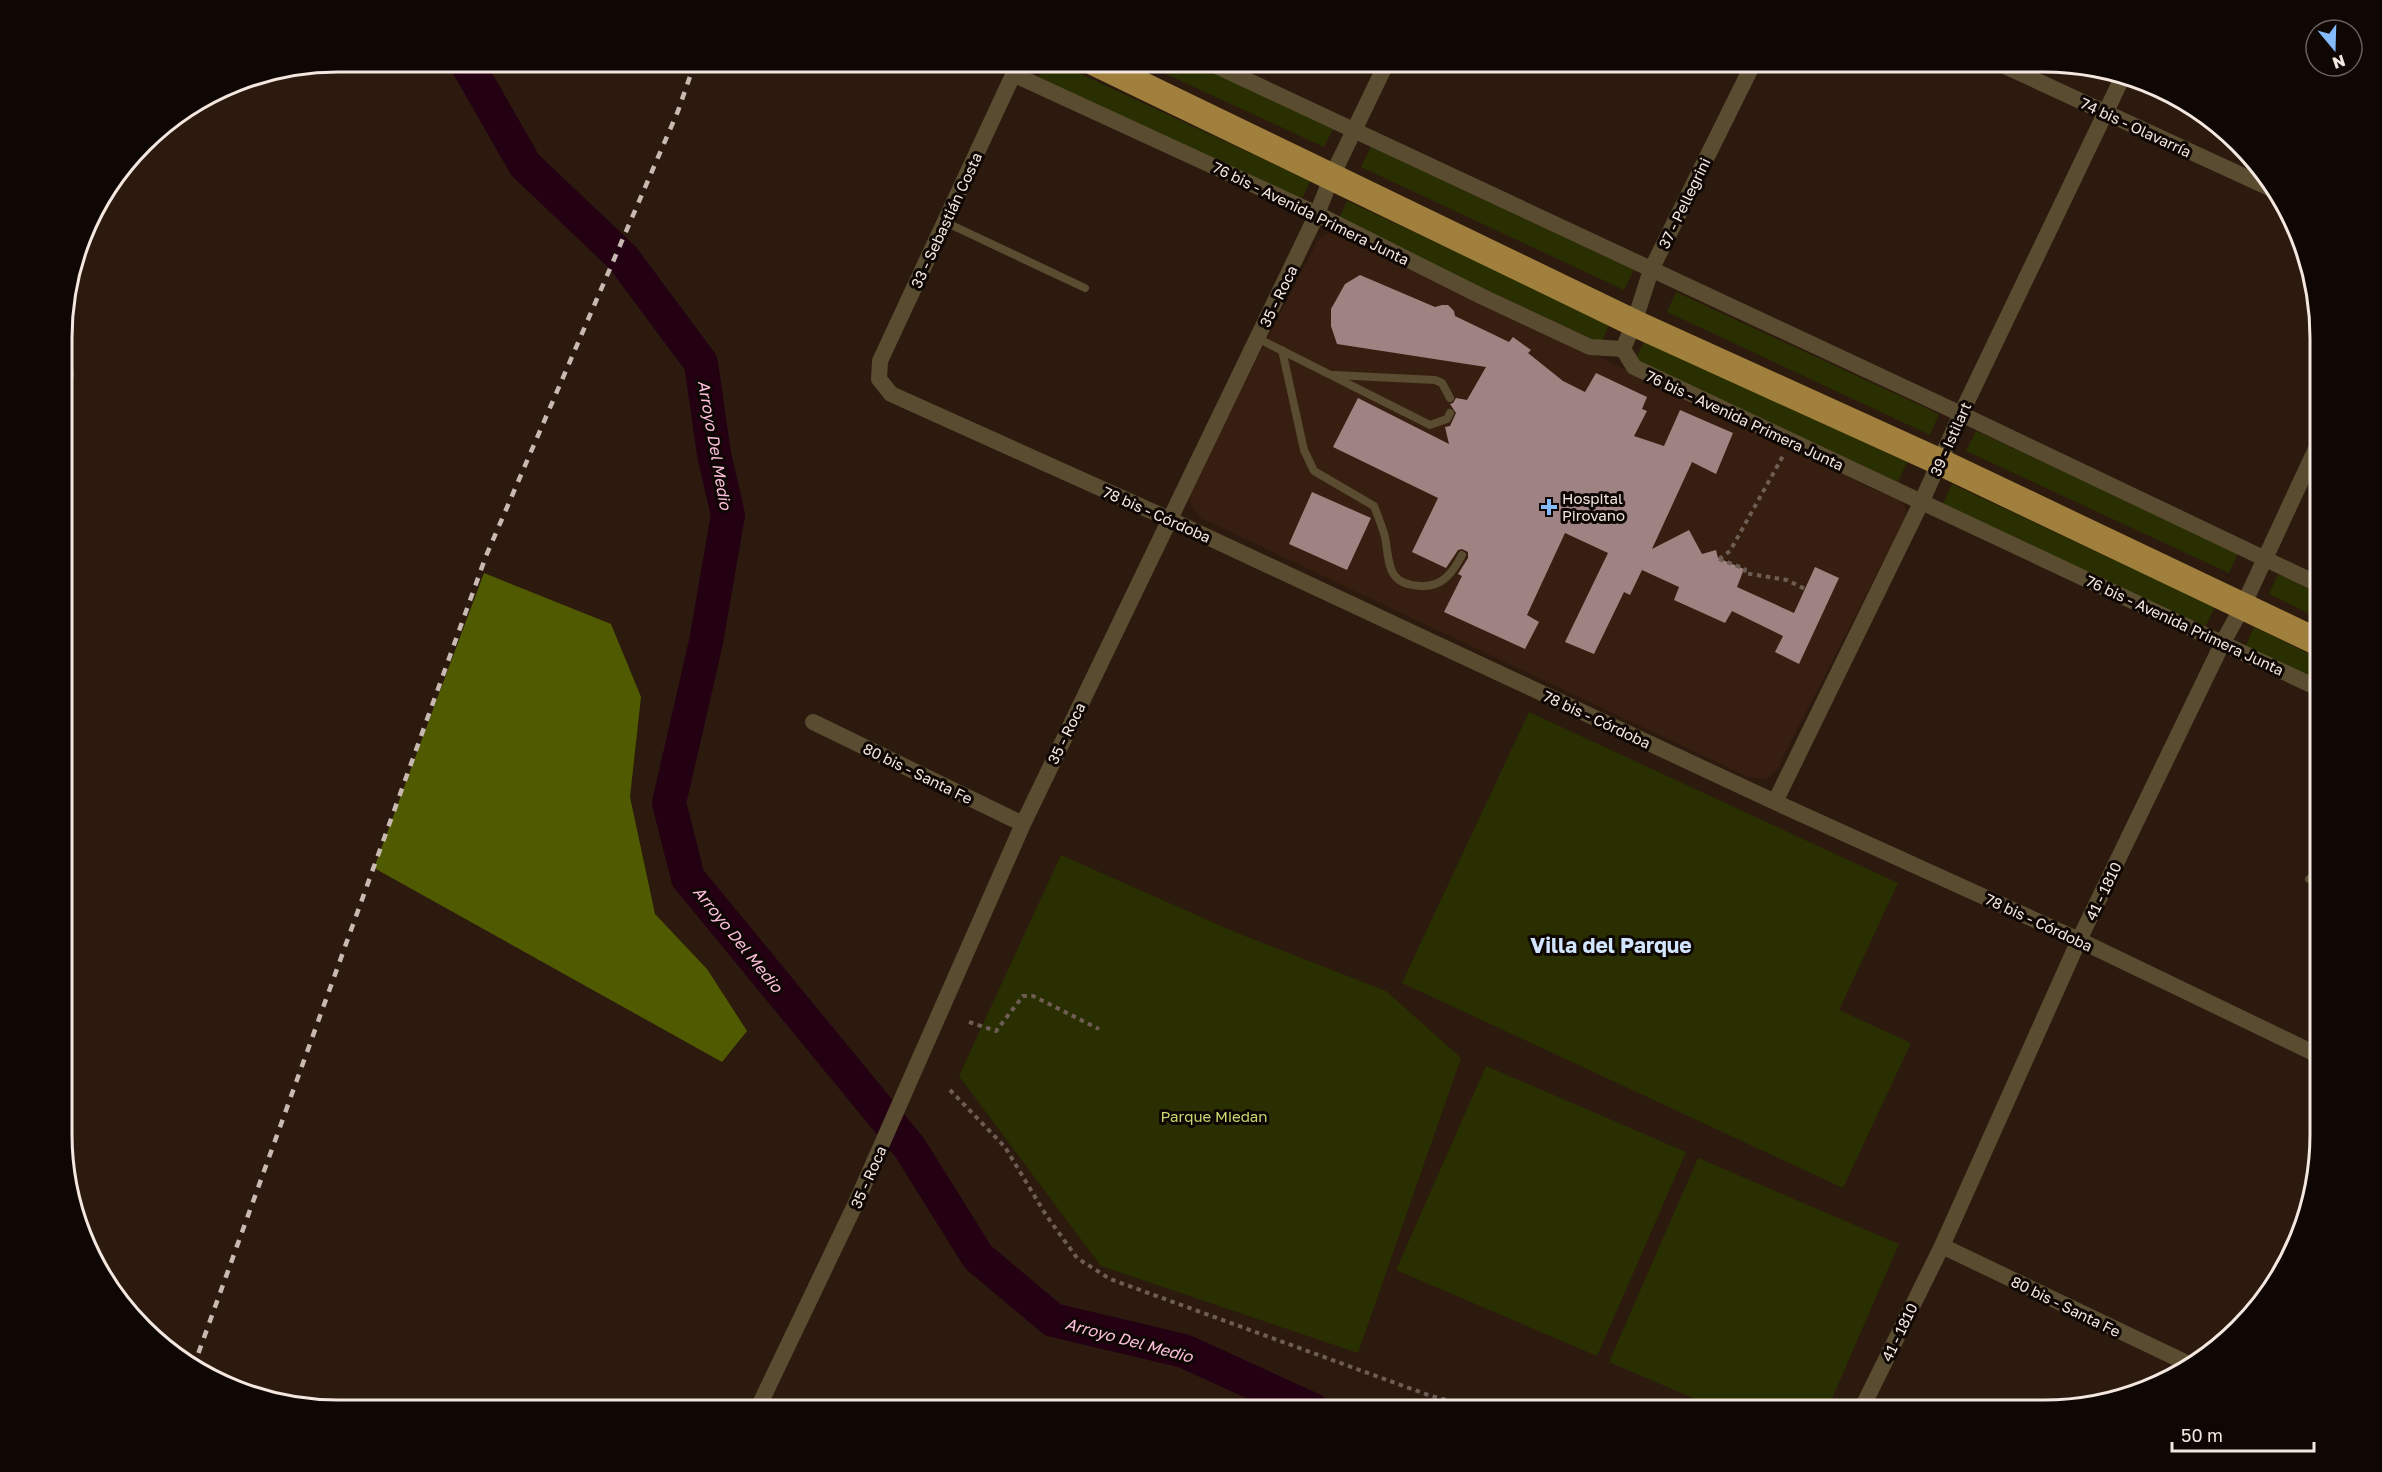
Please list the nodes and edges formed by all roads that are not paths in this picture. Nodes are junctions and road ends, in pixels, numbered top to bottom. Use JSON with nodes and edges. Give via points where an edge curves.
{"nodes":[{"id":1,"x":1014,"y":72,"type":"edge"},
{"id":2,"x":1024,"y":72,"type":"edge"},
{"id":3,"x":1115,"y":72,"type":"edge"},
{"id":4,"x":1230,"y":72,"type":"edge"},
{"id":5,"x":1382,"y":72,"type":"edge"},
{"id":6,"x":1749,"y":72,"type":"edge"},
{"id":7,"x":2018,"y":72,"type":"edge"},
{"id":8,"x":2120,"y":83,"type":"edge"},
{"id":9,"x":2106,"y":113,"type":"junction"},
{"id":10,"x":1355,"y":129,"type":"junction"},
{"id":11,"x":1332,"y":176,"type":"junction"},
{"id":12,"x":2261,"y":184,"type":"edge"},
{"id":13,"x":1317,"y":214,"type":"junction"},
{"id":14,"x":945,"y":222,"type":"junction"},
{"id":15,"x":1651,"y":270,"type":"junction"},
{"id":16,"x":1085,"y":288,"type":"dead end"},
{"id":17,"x":1634,"y":323,"type":"junction"},
{"id":18,"x":1257,"y":338,"type":"junction"},
{"id":19,"x":1623,"y":349,"type":"junction"},
{"id":20,"x":1282,"y":350,"type":"junction"},
{"id":21,"x":1330,"y":374,"type":"junction"},
{"id":22,"x":879,"y":379,"type":"joint"},
{"id":23,"x":1450,"y":398,"type":"dead end"},
{"id":24,"x":1450,"y":413,"type":"dead end"},
{"id":25,"x":1961,"y":414,"type":"junction"},
{"id":26,"x":2310,"y":461,"type":"edge"},
{"id":27,"x":1940,"y":462,"type":"junction"},
{"id":28,"x":1921,"y":503,"type":"junction"},
{"id":29,"x":1169,"y":519,"type":"junction"},
{"id":30,"x":1462,"y":555,"type":"dead end"},
{"id":31,"x":2264,"y":558,"type":"junction"},
{"id":32,"x":2310,"y":580,"type":"edge"},
{"id":33,"x":2243,"y":606,"type":"junction"},
{"id":34,"x":2310,"y":638,"type":"edge"},
{"id":35,"x":2223,"y":642,"type":"junction"},
{"id":36,"x":2310,"y":684,"type":"edge"},
{"id":37,"x":813,"y":722,"type":"dead end"},
{"id":38,"x":1775,"y":802,"type":"junction"},
{"id":39,"x":1023,"y":824,"type":"junction"},
{"id":40,"x":2079,"y":940,"type":"junction"},
{"id":41,"x":2310,"y":1051,"type":"edge"},
{"id":42,"x":1942,"y":1246,"type":"junction"},
{"id":43,"x":2182,"y":1361,"type":"edge"},
{"id":44,"x":762,"y":1400,"type":"edge"},
{"id":45,"x":1866,"y":1400,"type":"edge"}],
"edges":[{"from":1,"to":14,"type":"street","name":"33 - Sebastián Costa"},
{"from":2,"to":13,"type":"street","name":"76 bis - Avenida Primera Junta"},
{"from":3,"to":11,"type":"highway"},
{"from":4,"to":10,"type":"street"},
{"from":5,"to":10,"type":"street","name":"35 - Roca"},
{"from":6,"to":15,"type":"street","name":"37 - Pellegrini"},
{"from":7,"to":9,"type":"street","name":"74 bis - Olavarría"},
{"from":8,"to":9,"type":"street","name":"39 - Istilart"},
{"from":9,"to":12,"type":"street","name":"74 bis - Olavarría"},
{"from":9,"to":25,"type":"street","name":"39 - Istilart"},
{"from":10,"to":11,"type":"street","name":"35 - Roca"},
{"from":10,"to":15,"type":"street"},
{"from":11,"to":13,"type":"street","name":"35 - Roca"},
{"from":11,"to":17,"type":"highway"},
{"from":13,"to":18,"type":"street","name":"35 - Roca"},
{"from":13,"to":19,"type":"street","name":"76 bis - Avenida Primera Junta","via":[[1590,347]]},
{"from":14,"to":16,"type":"lane"},
{"from":14,"to":22,"type":"street","name":"33 - Sebastián Costa","via":[[880,361]]},
{"from":15,"to":17,"type":"street","name":"37 - Pellegrini"},
{"from":15,"to":25,"type":"street"},
{"from":17,"to":19,"type":"street","name":"37 - Pellegrini"},
{"from":17,"to":27,"type":"highway"},
{"from":18,"to":20,"type":"lane"},
{"from":18,"to":29,"type":"street","name":"35 - Roca"},
{"from":19,"to":28,"type":"street","name":"76 bis - Avenida Primera Junta","via":[[1634,367]]},
{"from":20,"to":21,"type":"lane"},
{"from":20,"to":30,"type":"lane","via":[[1304,450],[1314,471],[1374,506],[1395,578],[1410,586],[1441,583],[1452,574]]},
{"from":21,"to":23,"type":"lane","via":[[1435,380],[1442,383]]},
{"from":21,"to":24,"type":"lane","via":[[1430,425],[1447,419]]},
{"from":22,"to":29,"type":"street","name":"78 bis - Córdoba","via":[[891,394]]},
{"from":25,"to":27,"type":"street","name":"39 - Istilart"},
{"from":25,"to":31,"type":"street"},
{"from":26,"to":31,"type":"street","name":"41 - 1810"},
{"from":27,"to":28,"type":"street","name":"39 - Istilart"},
{"from":27,"to":33,"type":"highway"},
{"from":28,"to":35,"type":"street","name":"76 bis - Avenida Primera Junta"},
{"from":28,"to":38,"type":"street","name":"39 - Istilart"},
{"from":29,"to":38,"type":"street","name":"78 bis - Córdoba"},
{"from":29,"to":39,"type":"street","name":"35 - Roca"},
{"from":31,"to":32,"type":"street"},
{"from":31,"to":33,"type":"street","name":"41 - 1810"},
{"from":33,"to":34,"type":"highway"},
{"from":33,"to":35,"type":"street","name":"41 - 1810"},
{"from":35,"to":36,"type":"street","name":"76 bis - Avenida Primera Junta"},
{"from":35,"to":40,"type":"street","name":"41 - 1810"},
{"from":37,"to":39,"type":"street","name":"80 bis - Santa Fe"},
{"from":38,"to":40,"type":"street","name":"78 bis - Córdoba"},
{"from":39,"to":44,"type":"street","name":"35 - Roca","via":[[855,1205]]},
{"from":40,"to":41,"type":"street","name":"78 bis - Córdoba"},
{"from":40,"to":42,"type":"street","name":"41 - 1810"},
{"from":42,"to":43,"type":"street","name":"80 bis - Santa Fe"},
{"from":42,"to":45,"type":"street","name":"41 - 1810"}]}
